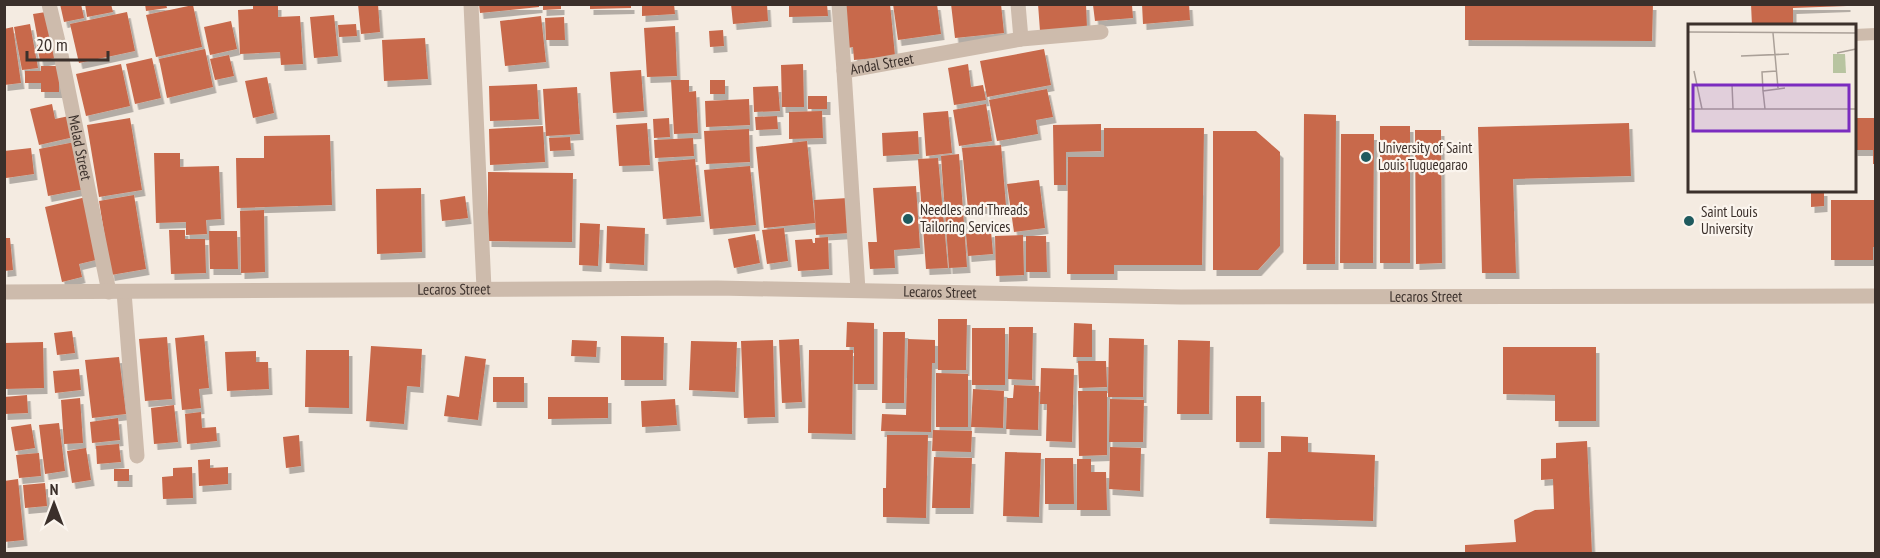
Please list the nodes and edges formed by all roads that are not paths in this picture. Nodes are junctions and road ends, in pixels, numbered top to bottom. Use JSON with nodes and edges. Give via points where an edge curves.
{"nodes":[{"id":1,"x":49,"y":4,"type":"edge"},
{"id":2,"x":471,"y":4,"type":"edge"},
{"id":3,"x":839,"y":4,"type":"edge"},
{"id":4,"x":1018,"y":4,"type":"edge"},
{"id":5,"x":1101,"y":32,"type":"dead end"},
{"id":6,"x":1875,"y":34,"type":"edge"},
{"id":7,"x":1856,"y":35,"type":"edge"},
{"id":8,"x":1021,"y":39,"type":"junction"},
{"id":9,"x":844,"y":71,"type":"junction"},
{"id":10,"x":484,"y":289,"type":"junction"},
{"id":11,"x":858,"y":290,"type":"junction"},
{"id":12,"x":4,"y":292,"type":"edge"},
{"id":13,"x":116,"y":292,"type":"junction"},
{"id":14,"x":1875,"y":296,"type":"edge"},
{"id":15,"x":137,"y":456,"type":"dead end"}],
"edges":[{"from":1,"to":13,"type":"street","name":"Melad Street"},
{"from":2,"to":10,"type":"street"},
{"from":3,"to":9,"type":"street"},
{"from":4,"to":8,"type":"street"},
{"from":5,"to":8,"type":"street","name":"Andal Street"},
{"from":6,"to":7,"type":"lane"},
{"from":8,"to":9,"type":"street","name":"Andal Street"},
{"from":9,"to":11,"type":"street","name":"Andal Street"},
{"from":10,"to":11,"type":"street","name":"Lecaros Street"},
{"from":10,"to":13,"type":"street","name":"Lecaros Street"},
{"from":11,"to":14,"type":"street","name":"Lecaros Street","via":[[1181,297]]},
{"from":12,"to":13,"type":"street","name":"Lecaros Street"},
{"from":13,"to":15,"type":"street","name":"Melad Street"}]}
